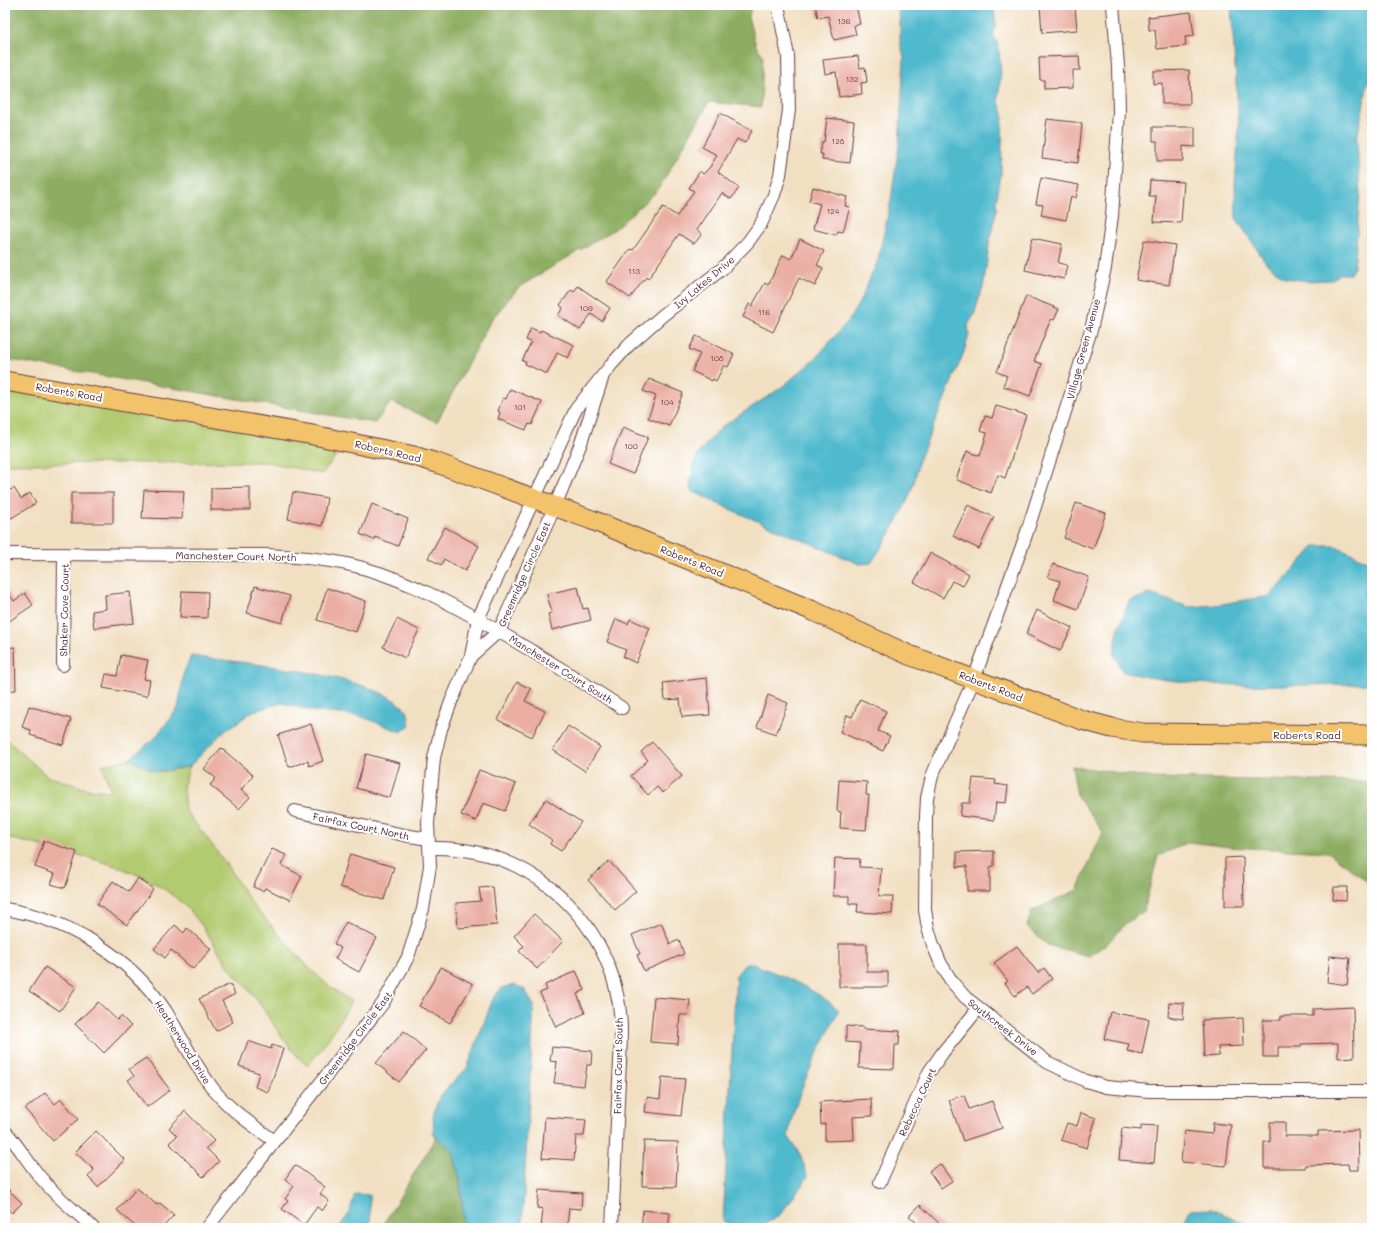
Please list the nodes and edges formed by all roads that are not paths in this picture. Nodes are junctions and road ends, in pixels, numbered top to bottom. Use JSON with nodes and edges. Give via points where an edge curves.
{"nodes":[{"id":1,"x":778,"y":5,"type":"edge"},
{"id":2,"x":1113,"y":5,"type":"edge"},
{"id":3,"x":603,"y":374,"type":"junction"},
{"id":4,"x":5,"y":381,"type":"edge"},
{"id":5,"x":536,"y":499,"type":"junction"},
{"id":6,"x":555,"y":506,"type":"junction"},
{"id":7,"x":5,"y":554,"type":"edge"},
{"id":8,"x":64,"y":555,"type":"junction"},
{"id":9,"x":478,"y":619,"type":"junction"},
{"id":10,"x":499,"y":631,"type":"junction"},
{"id":11,"x":471,"y":656,"type":"junction"},
{"id":12,"x":63,"y":665,"type":"dead end"},
{"id":13,"x":974,"y":679,"type":"junction"},
{"id":14,"x":622,"y":708,"type":"dead end"},
{"id":15,"x":1372,"y":735,"type":"edge"},
{"id":16,"x":295,"y":811,"type":"dead end"},
{"id":17,"x":429,"y":844,"type":"junction"},
{"id":18,"x":5,"y":909,"type":"edge"},
{"id":19,"x":978,"y":1009,"type":"junction"},
{"id":20,"x":1372,"y":1091,"type":"edge"},
{"id":21,"x":5,"y":1131,"type":"edge"},
{"id":22,"x":274,"y":1141,"type":"junction"},
{"id":23,"x":880,"y":1182,"type":"dead end"},
{"id":24,"x":93,"y":1228,"type":"edge"},
{"id":25,"x":207,"y":1228,"type":"edge"},
{"id":26,"x":612,"y":1228,"type":"edge"}],
"edges":[{"from":1,"to":3,"type":"street","name":"Ivy Lakes Drive","via":[[788,56],[789,110],[780,174],[766,214],[748,242],[722,269],[642,333]]},
{"from":2,"to":13,"type":"street","name":"Village Green Avenue","via":[[1119,112],[1113,208],[1104,268],[1091,330],[1060,429],[1024,542]]},
{"from":3,"to":5,"type":"street","name":"Ivy Lakes Drive","via":[[576,409],[559,442]]},
{"from":3,"to":6,"type":"street","name":"Ivy Lakes Drive","via":[[584,436]]},
{"from":4,"to":5,"type":"main road","name":"Roberts Road","via":[[313,434],[414,456]]},
{"from":5,"to":6,"type":"main road","name":"Roberts Road"},
{"from":5,"to":9,"type":"street","name":"Greenridge Circle East"},
{"from":6,"to":10,"type":"street","name":"Greenridge Circle East"},
{"from":6,"to":13,"type":"main road","name":"Roberts Road","via":[[811,610],[909,655]]},
{"from":7,"to":8,"type":"street","name":"Manchester Court North"},
{"from":8,"to":9,"type":"street","name":"Manchester Court North","via":[[267,554],[335,561],[400,581]]},
{"from":8,"to":12,"type":"street","name":"Shaker Cove Court"},
{"from":9,"to":10,"type":"street","name":"Manchester Court South"},
{"from":9,"to":11,"type":"street","name":"Greenridge Circle East"},
{"from":10,"to":11,"type":"street","name":"Greenridge Circle East"},
{"from":10,"to":14,"type":"street","name":"Manchester Court South"},
{"from":11,"to":17,"type":"street","name":"Greenridge Circle East","via":[[441,729],[434,758]]},
{"from":13,"to":15,"type":"main road","name":"Roberts Road","via":[[1082,720],[1143,733]]},
{"from":13,"to":19,"type":"street","name":"Southcreek Drive","via":[[940,755],[927,798],[925,910],[933,945],[941,964],[952,982]]},
{"from":16,"to":17,"type":"street","name":"Fairfax Court North"},
{"from":17,"to":22,"type":"street","name":"Greenridge Circle East","via":[[430,866],[423,909],[408,958],[397,981],[383,1003]]},
{"from":17,"to":26,"type":"street","name":"Fairfax Court South","via":[[470,850],[528,871],[575,910],[606,956],[614,980],[621,1028]]},
{"from":18,"to":22,"type":"street","name":"Heatherwood Drive","via":[[48,920],[74,931],[134,973],[164,1009],[187,1051],[215,1092]]},
{"from":19,"to":20,"type":"street","name":"Southcreek Drive","via":[[1047,1062],[1106,1087],[1149,1091]]},
{"from":19,"to":23,"type":"street","name":"Rebecca Court","via":[[929,1072]]},
{"from":21,"to":24,"type":"street","via":[[61,1201]]},
{"from":22,"to":25,"type":"street","name":"Greenridge Circle East"}]}
